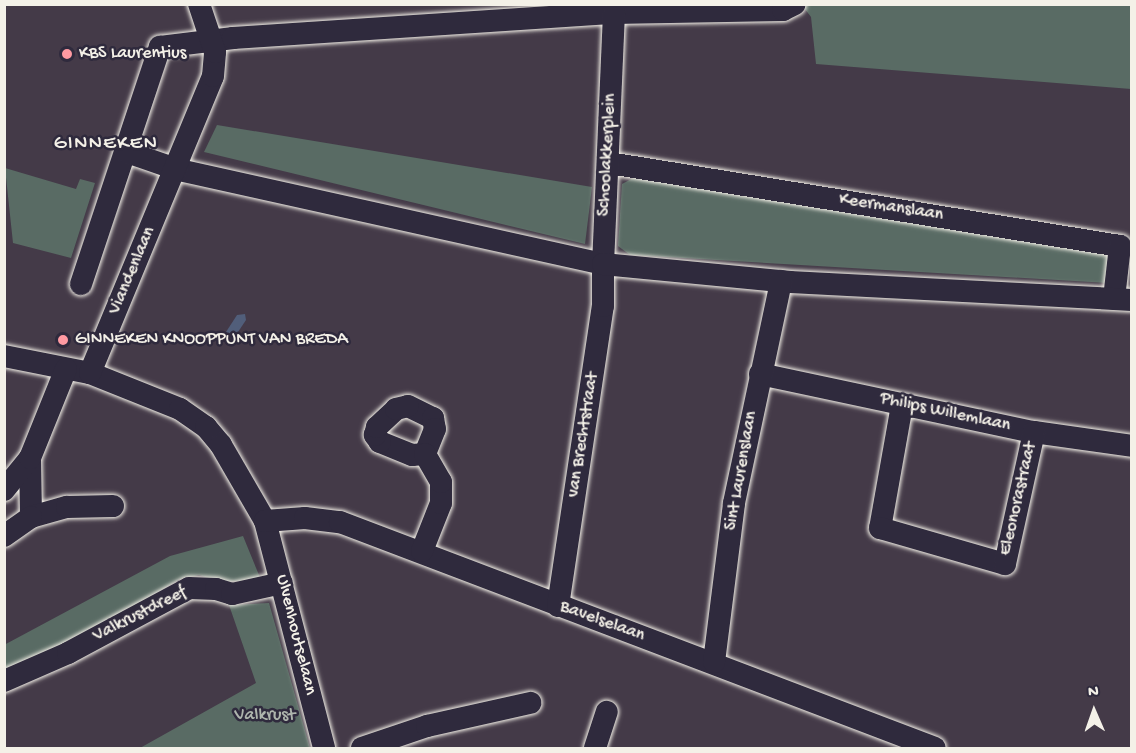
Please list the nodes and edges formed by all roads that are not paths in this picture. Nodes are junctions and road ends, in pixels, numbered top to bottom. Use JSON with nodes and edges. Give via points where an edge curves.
{"nodes":[{"id":1,"x":199,"y":4,"type":"edge"},
{"id":2,"x":795,"y":4,"type":"edge"},
{"id":3,"x":614,"y":9,"type":"edge"},
{"id":4,"x":212,"y":40,"type":"junction"},
{"id":5,"x":127,"y":152,"type":"junction"},
{"id":6,"x":609,"y":163,"type":"junction"},
{"id":7,"x":176,"y":170,"type":"junction"},
{"id":8,"x":603,"y":264,"type":"junction"},
{"id":9,"x":781,"y":282,"type":"junction"},
{"id":10,"x":81,"y":284,"type":"dead end"},
{"id":11,"x":1123,"y":299,"type":"edge"},
{"id":12,"x":4,"y":356,"type":"edge"},
{"id":13,"x":66,"y":369,"type":"junction"},
{"id":14,"x":90,"y":373,"type":"junction"},
{"id":15,"x":760,"y":374,"type":"junction"},
{"id":16,"x":902,"y":405,"type":"junction"},
{"id":17,"x":1034,"y":432,"type":"junction"},
{"id":18,"x":1131,"y":446,"type":"edge"},
{"id":19,"x":425,"y":454,"type":"dead end"},
{"id":20,"x":30,"y":458,"type":"junction"},
{"id":21,"x":4,"y":490,"type":"edge"},
{"id":22,"x":113,"y":506,"type":"dead end"},
{"id":23,"x":31,"y":517,"type":"junction"},
{"id":24,"x":265,"y":521,"type":"junction"},
{"id":25,"x":4,"y":536,"type":"edge"},
{"id":26,"x":422,"y":551,"type":"junction"},
{"id":27,"x":282,"y":584,"type":"junction"},
{"id":28,"x":558,"y":606,"type":"junction"},
{"id":29,"x":714,"y":662,"type":"junction"},
{"id":30,"x":4,"y":681,"type":"edge"},
{"id":31,"x":530,"y":703,"type":"dead end"},
{"id":32,"x":607,"y":712,"type":"dead end"},
{"id":33,"x":324,"y":748,"type":"edge"},
{"id":34,"x":362,"y":748,"type":"edge"},
{"id":35,"x":594,"y":748,"type":"edge"},
{"id":36,"x":935,"y":748,"type":"edge"}],
"edges":[{"from":1,"to":4,"type":"street","name":"Viandenlaan"},
{"from":2,"to":3,"type":"street","via":[[783,10]]},
{"from":3,"to":4,"type":"street"},
{"from":3,"to":6,"type":"street","name":"Schoolakkerplein"},
{"from":4,"to":5,"type":"street","via":[[160,47]]},
{"from":4,"to":7,"type":"street","name":"Viandenlaan","via":[[216,64],[213,76]]},
{"from":5,"to":7,"type":"street"},
{"from":5,"to":10,"type":"street"},
{"from":6,"to":8,"type":"street","name":"Schoolakkerplein"},
{"from":6,"to":11,"type":"street","name":"Keermanslaan","via":[[1120,246]]},
{"from":7,"to":8,"type":"street"},
{"from":7,"to":14,"type":"street","name":"Viandenlaan"},
{"from":8,"to":9,"type":"street","name":"Keermanslaan"},
{"from":8,"to":28,"type":"street","name":"van Brechtstraat","via":[[603,306]]},
{"from":9,"to":11,"type":"street","name":"Keermanslaan"},
{"from":9,"to":15,"type":"street","name":"Sint Laurenslaan"},
{"from":12,"to":13,"type":"street","name":"Ulvenhoutselaan"},
{"from":13,"to":14,"type":"street","name":"Ulvenhoutselaan"},
{"from":13,"to":20,"type":"street"},
{"from":14,"to":24,"type":"street","name":"Ulvenhoutselaan","via":[[180,409],[206,427],[234,462]]},
{"from":15,"to":16,"type":"street","name":"Philips Willemlaan"},
{"from":15,"to":29,"type":"street","name":"Sint Laurenslaan","via":[[734,503]]},
{"from":16,"to":17,"type":"street","name":"Philips Willemlaan"},
{"from":16,"to":17,"type":"street","name":"Eleonorastraat","via":[[880,528],[1005,564]]},
{"from":17,"to":18,"type":"street","name":"Philips Willemlaan"},
{"from":19,"to":26,"type":"street","via":[[441,482],[441,503]]},
{"from":20,"to":21,"type":"street"},
{"from":20,"to":23,"type":"street"},
{"from":22,"to":23,"type":"street","via":[[67,507]]},
{"from":23,"to":25,"type":"street"},
{"from":24,"to":26,"type":"street","name":"Bavelselaan","via":[[304,518],[340,522]]},
{"from":24,"to":27,"type":"street","name":"Ulvenhoutselaan"},
{"from":26,"to":28,"type":"street","name":"Bavelselaan"},
{"from":27,"to":30,"type":"street","name":"Valkrustdreef","via":[[239,594],[189,588],[68,653]]},
{"from":27,"to":33,"type":"street","name":"Ulvenhoutselaan"},
{"from":28,"to":29,"type":"street","name":"Bavelselaan"},
{"from":29,"to":36,"type":"street","name":"Bavelselaan"},
{"from":31,"to":34,"type":"street","via":[[427,726]]},
{"from":32,"to":35,"type":"street"}]}
